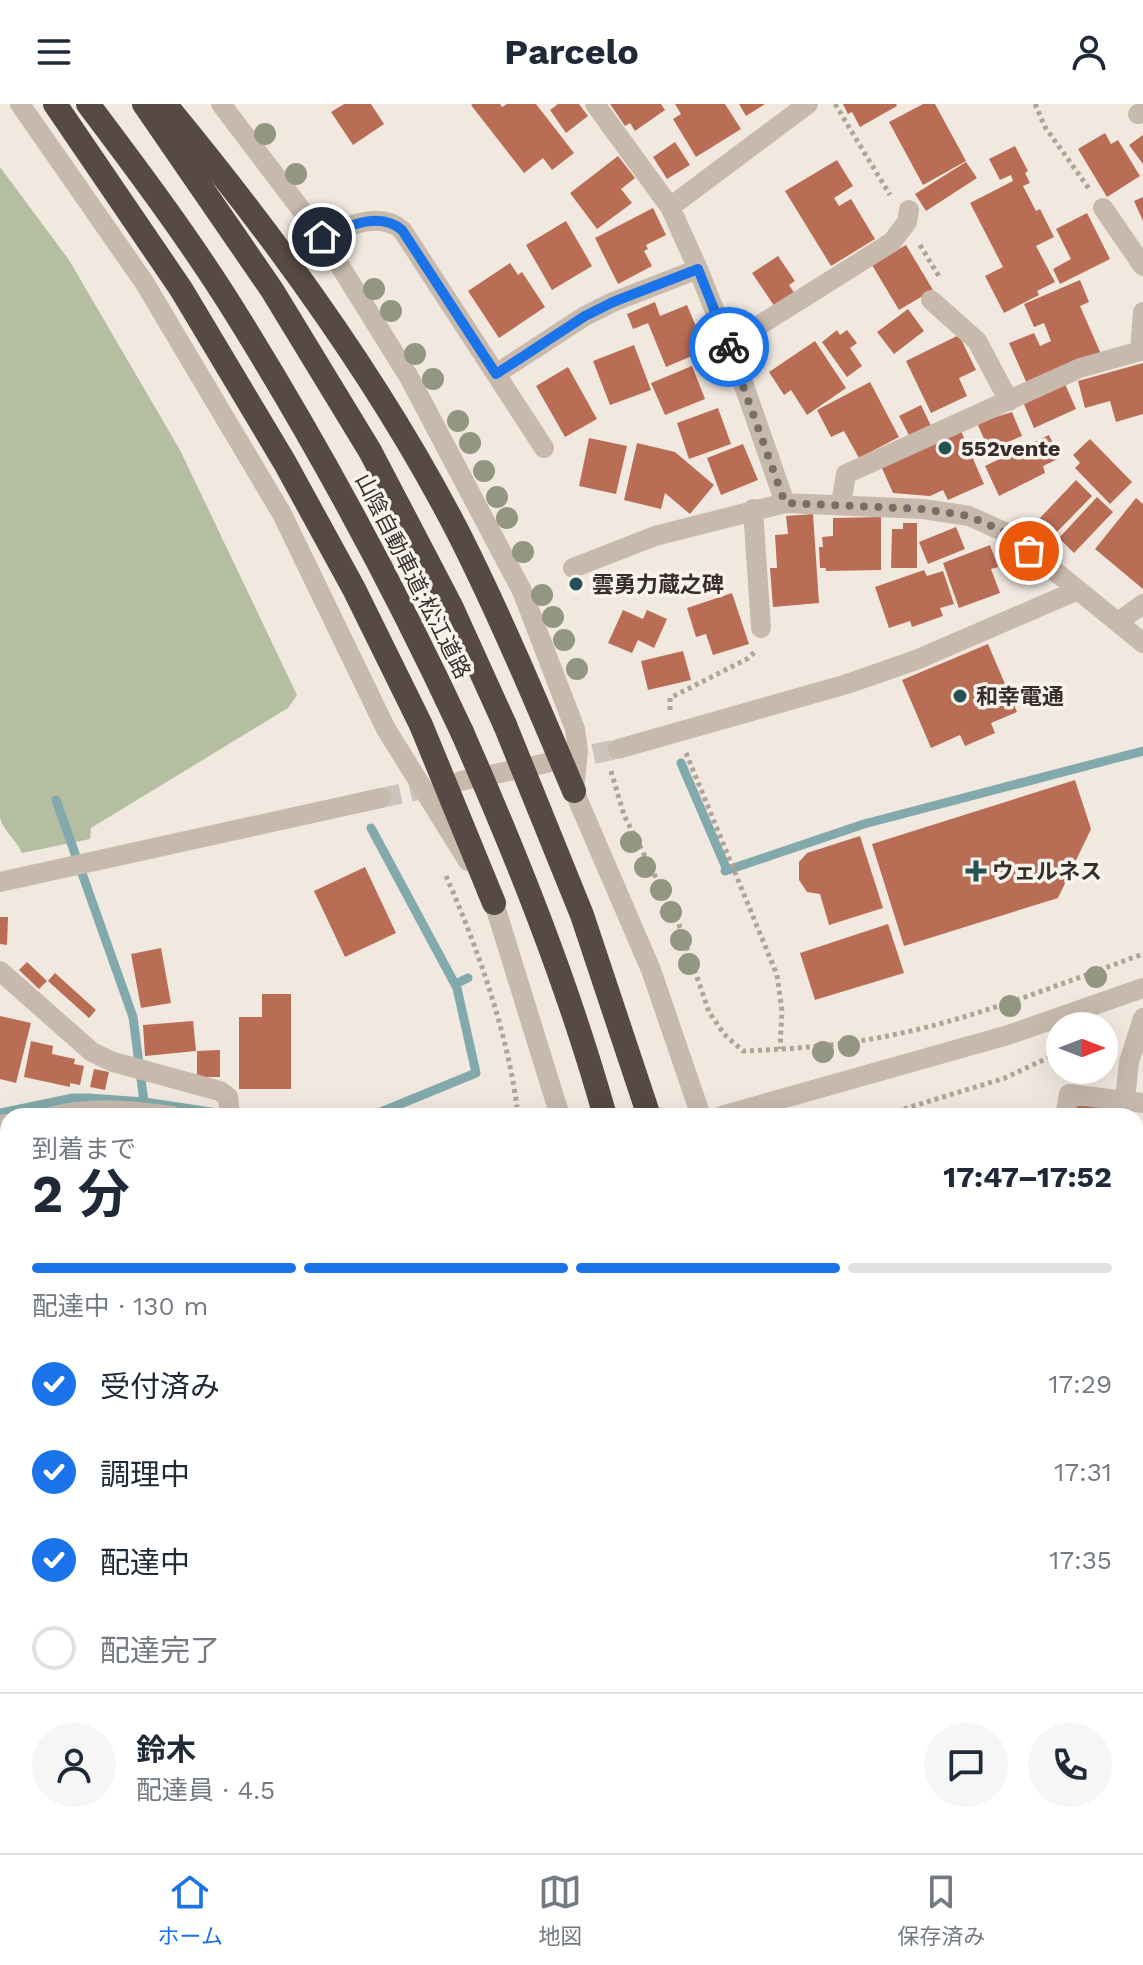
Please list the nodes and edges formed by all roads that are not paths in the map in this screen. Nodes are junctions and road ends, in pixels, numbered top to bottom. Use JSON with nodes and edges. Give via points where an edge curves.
{"nodes":[{"id":1,"x":20,"y":104,"type":"edge"},
{"id":2,"x":55,"y":104,"type":"edge"},
{"id":3,"x":88,"y":104,"type":"edge"},
{"id":4,"x":144,"y":104,"type":"edge"},
{"id":5,"x":165,"y":104,"type":"edge"},
{"id":6,"x":221,"y":104,"type":"edge"},
{"id":7,"x":595,"y":104,"type":"edge"},
{"id":8,"x":808,"y":104,"type":"edge"},
{"id":9,"x":670,"y":207,"type":"junction"},
{"id":10,"x":1103,"y":208,"type":"road end"},
{"id":11,"x":909,"y":210,"type":"dead end"},
{"id":12,"x":322,"y":237,"type":"junction"},
{"id":13,"x":1143,"y":266,"type":"edge"},
{"id":14,"x":698,"y":269,"type":"junction"},
{"id":15,"x":931,"y":300,"type":"dead end"},
{"id":16,"x":1143,"y":312,"type":"edge"},
{"id":17,"x":728,"y":345,"type":"junction"},
{"id":18,"x":1142,"y":350,"type":"edge"},
{"id":19,"x":496,"y":374,"type":"junction"},
{"id":20,"x":1009,"y":401,"type":"junction"},
{"id":21,"x":544,"y":448,"type":"dead end"},
{"id":22,"x":785,"y":503,"type":"junction"},
{"id":23,"x":841,"y":504,"type":"junction"},
{"id":24,"x":753,"y":509,"type":"junction"},
{"id":25,"x":573,"y":568,"type":"dead end"},
{"id":26,"x":1078,"y":590,"type":"junction"},
{"id":27,"x":1143,"y":604,"type":"edge"},
{"id":28,"x":1118,"y":622,"type":"junction"},
{"id":29,"x":761,"y":628,"type":"road end"},
{"id":30,"x":1143,"y":643,"type":"edge"},
{"id":31,"x":614,"y":754,"type":"tunnel mouth"},
{"id":32,"x":547,"y":763,"type":"tunnel mouth"},
{"id":33,"x":461,"y":781,"type":"tunnel mouth"},
{"id":34,"x":574,"y":791,"type":"junction"},
{"id":35,"x":381,"y":798,"type":"tunnel mouth"},
{"id":36,"x":0,"y":882,"type":"edge"},
{"id":37,"x":494,"y":903,"type":"junction"},
{"id":38,"x":0,"y":971,"type":"edge"},
{"id":39,"x":1143,"y":988,"type":"edge"},
{"id":40,"x":1143,"y":1011,"type":"edge"},
{"id":41,"x":1143,"y":1018,"type":"edge"},
{"id":42,"x":1134,"y":1101,"type":"edge"},
{"id":43,"x":230,"y":1108,"type":"edge"},
{"id":44,"x":558,"y":1108,"type":"edge"},
{"id":45,"x":602,"y":1108,"type":"edge"},
{"id":46,"x":646,"y":1108,"type":"edge"},
{"id":47,"x":698,"y":1108,"type":"edge"},
{"id":48,"x":749,"y":1108,"type":"edge"},
{"id":49,"x":1066,"y":1108,"type":"edge"}],
"edges":[{"from":1,"to":37,"type":"street","via":[[144,282],[282,514],[386,729]]},
{"from":2,"to":37,"type":"highway","via":[[181,289],[347,575],[421,725]]},
{"from":3,"to":45,"type":"highway","name":"山陰自動車道;松江道路","bridge":true,"via":[[228,301],[331,473],[413,628],[515,853]]},
{"from":4,"to":46,"type":"highway","name":"山陰自動車道;松江道路","bridge":true,"via":[[272,290],[370,451],[451,606],[582,915]]},
{"from":5,"to":34,"type":"highway","via":[[259,221],[393,420],[459,535]]},
{"from":6,"to":12,"type":"street"},
{"from":7,"to":9,"type":"street"},
{"from":8,"to":9,"type":"street"},
{"from":9,"to":14,"type":"street"},
{"from":10,"to":13,"type":"street"},
{"from":11,"to":17,"type":"street","via":[[892,242]]},
{"from":12,"to":19,"type":"street","via":[[374,220],[396,225]]},
{"from":12,"to":34,"type":"street","via":[[409,377],[522,591],[575,729]]},
{"from":14,"to":17,"type":"street"},
{"from":14,"to":19,"type":"street","via":[[585,316]]},
{"from":15,"to":20,"type":"street","via":[[977,341]]},
{"from":16,"to":18,"type":"street"},
{"from":17,"to":22,"type":"street"},
{"from":18,"to":20,"type":"street","via":[[1080,368]]},
{"from":19,"to":21,"type":"street"},
{"from":20,"to":23,"type":"street","via":[[846,474]]},
{"from":22,"to":23,"type":"street"},
{"from":22,"to":24,"type":"street"},
{"from":23,"to":26,"type":"street","via":[[969,516],[1009,534]]},
{"from":24,"to":25,"type":"street","via":[[655,536]]},
{"from":24,"to":29,"type":"street"},
{"from":26,"to":28,"type":"street"},
{"from":26,"to":31,"type":"street","via":[[916,660]]},
{"from":27,"to":28,"type":"street"},
{"from":28,"to":30,"type":"street"},
{"from":32,"to":33,"type":"street"},
{"from":34,"to":47,"type":"street","via":[[651,970]]},
{"from":35,"to":36,"type":"street"},
{"from":37,"to":44,"type":"street"},
{"from":38,"to":43,"type":"street","via":[[92,1052],[220,1091],[228,1097]]},
{"from":39,"to":40,"type":"street"},
{"from":39,"to":48,"type":"street","via":[[1008,1035]]},
{"from":41,"to":42,"type":"street","via":[[1129,1062]]},
{"from":42,"to":49,"type":"street","via":[[1069,1094]]}]}
